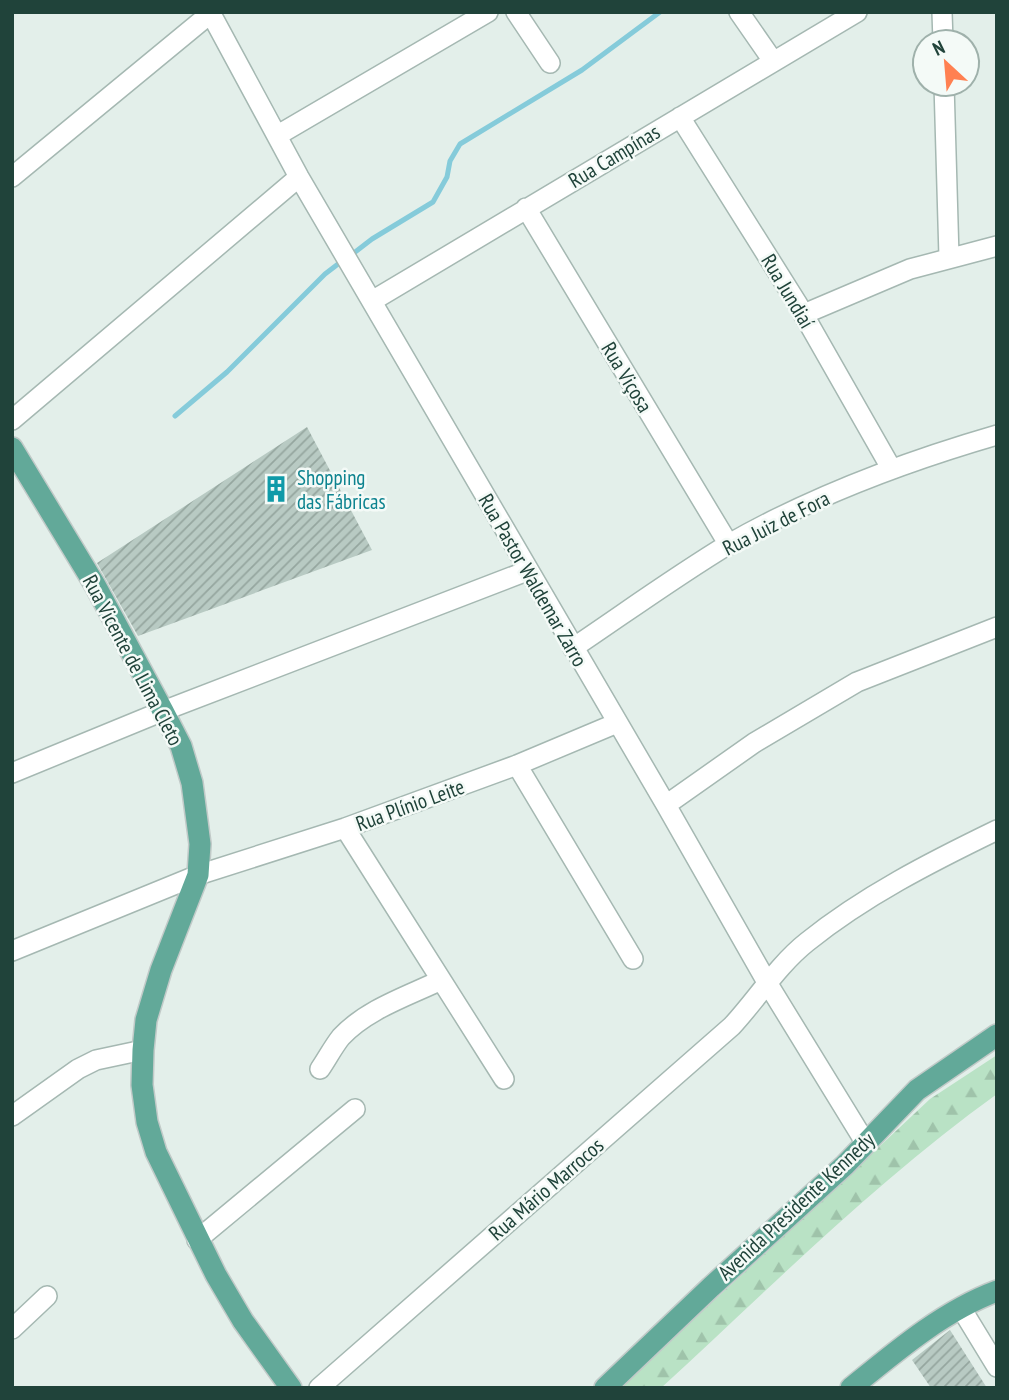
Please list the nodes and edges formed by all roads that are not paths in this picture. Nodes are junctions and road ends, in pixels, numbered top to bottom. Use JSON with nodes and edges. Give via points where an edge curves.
{"nodes":[{"id":1,"x":488,"y":12,"type":"edge"},
{"id":2,"x":516,"y":12,"type":"edge"},
{"id":3,"x":739,"y":12,"type":"edge"},
{"id":4,"x":857,"y":12,"type":"edge"},
{"id":5,"x":210,"y":13,"type":"edge"},
{"id":6,"x":773,"y":61,"type":"junction"},
{"id":7,"x":550,"y":63,"type":"dead end"},
{"id":8,"x":944,"y":98,"type":"edge"},
{"id":9,"x":680,"y":117,"type":"junction"},
{"id":10,"x":278,"y":135,"type":"junction"},
{"id":11,"x":12,"y":177,"type":"edge"},
{"id":12,"x":299,"y":177,"type":"junction"},
{"id":13,"x":526,"y":208,"type":"junction"},
{"id":14,"x":997,"y":246,"type":"edge"},
{"id":15,"x":949,"y":257,"type":"junction"},
{"id":16,"x":372,"y":302,"type":"junction"},
{"id":17,"x":803,"y":314,"type":"junction"},
{"id":18,"x":12,"y":420,"type":"edge"},
{"id":19,"x":997,"y":435,"type":"edge"},
{"id":20,"x":12,"y":448,"type":"edge"},
{"id":21,"x":891,"y":468,"type":"junction"},
{"id":22,"x":729,"y":545,"type":"junction"},
{"id":23,"x":527,"y":571,"type":"junction"},
{"id":24,"x":997,"y":627,"type":"edge"},
{"id":25,"x":573,"y":648,"type":"junction"},
{"id":26,"x":163,"y":711,"type":"junction"},
{"id":27,"x":617,"y":723,"type":"junction"},
{"id":28,"x":517,"y":765,"type":"junction"},
{"id":29,"x":12,"y":773,"type":"edge"},
{"id":30,"x":666,"y":805,"type":"junction"},
{"id":31,"x":345,"y":828,"type":"junction"},
{"id":32,"x":997,"y":830,"type":"edge"},
{"id":33,"x":198,"y":874,"type":"junction"},
{"id":34,"x":12,"y":951,"type":"edge"},
{"id":35,"x":633,"y":959,"type":"dead end"},
{"id":36,"x":441,"y":981,"type":"junction"},
{"id":37,"x":768,"y":985,"type":"junction"},
{"id":38,"x":997,"y":1035,"type":"edge"},
{"id":39,"x":142,"y":1050,"type":"junction"},
{"id":40,"x":320,"y":1069,"type":"dead end"},
{"id":41,"x":504,"y":1079,"type":"dead end"},
{"id":42,"x":355,"y":1109,"type":"dead end"},
{"id":43,"x":12,"y":1116,"type":"edge"},
{"id":44,"x":865,"y":1142,"type":"junction"},
{"id":45,"x":197,"y":1240,"type":"junction"},
{"id":46,"x":997,"y":1292,"type":"edge"},
{"id":47,"x":47,"y":1296,"type":"dead end"},
{"id":48,"x":961,"y":1308,"type":"junction"},
{"id":49,"x":12,"y":1329,"type":"edge"},
{"id":50,"x":997,"y":1367,"type":"edge"},
{"id":51,"x":291,"y":1388,"type":"edge"},
{"id":52,"x":318,"y":1388,"type":"edge"},
{"id":53,"x":604,"y":1388,"type":"edge"},
{"id":54,"x":851,"y":1388,"type":"edge"}],
"edges":[{"from":1,"to":10,"type":"street"},
{"from":2,"to":7,"type":"street"},
{"from":3,"to":6,"type":"street"},
{"from":4,"to":6,"type":"street","name":"Rua Campínas"},
{"from":5,"to":10,"type":"street","name":"Rua Pastor Waldemar Zarro"},
{"from":5,"to":11,"type":"street"},
{"from":6,"to":9,"type":"street","name":"Rua Campínas"},
{"from":8,"to":15,"type":"street"},
{"from":9,"to":13,"type":"street","name":"Rua Campínas"},
{"from":9,"to":17,"type":"street","name":"Rua Jundiaí"},
{"from":10,"to":12,"type":"street","name":"Rua Pastor Waldemar Zarro"},
{"from":12,"to":16,"type":"street","name":"Rua Pastor Waldemar Zarro"},
{"from":12,"to":18,"type":"street"},
{"from":13,"to":16,"type":"street","name":"Rua Campínas"},
{"from":13,"to":22,"type":"street","name":"Rua Viçosa"},
{"from":14,"to":15,"type":"street"},
{"from":15,"to":17,"type":"street"},
{"from":16,"to":23,"type":"street","name":"Rua Pastor Waldemar Zarro"},
{"from":17,"to":21,"type":"street","name":"Rua Jundiaí"},
{"from":19,"to":21,"type":"street","name":"Rua Juiz de Fora"},
{"from":20,"to":26,"type":"main road","name":"Rua Vicente de Lima Cleto"},
{"from":21,"to":22,"type":"street","name":"Rua Juiz de Fora"},
{"from":22,"to":25,"type":"street","name":"Rua Juiz de Fora"},
{"from":23,"to":25,"type":"street","name":"Rua Pastor Waldemar Zarro"},
{"from":23,"to":26,"type":"street"},
{"from":24,"to":30,"type":"street","via":[[857,682],[754,743]]},
{"from":25,"to":27,"type":"street","name":"Rua Pastor Waldemar Zarro"},
{"from":26,"to":29,"type":"street"},
{"from":26,"to":33,"type":"main road","name":"Rua Vicente de Lima Cleto","via":[[181,746],[192,783],[200,844]]},
{"from":27,"to":28,"type":"street","name":"Rua Plínio Leite"},
{"from":27,"to":30,"type":"street","name":"Rua Pastor Waldemar Zarro"},
{"from":28,"to":31,"type":"street","name":"Rua Plínio Leite"},
{"from":28,"to":35,"type":"street"},
{"from":30,"to":37,"type":"street","name":"Rua Pastor Waldemar Zarro"},
{"from":31,"to":33,"type":"street","name":"Rua Plínio Leite"},
{"from":31,"to":36,"type":"street"},
{"from":32,"to":37,"type":"street","name":"Rua Mário Marrocos","via":[[941,857],[842,917],[787,960]]},
{"from":33,"to":34,"type":"street","name":"Rua Plínio Leite"},
{"from":33,"to":39,"type":"main road","name":"Rua Vicente de Lima Cleto","via":[[161,970]]},
{"from":36,"to":40,"type":"street","via":[[372,1013],[340,1038]]},
{"from":36,"to":41,"type":"street"},
{"from":37,"to":44,"type":"street","name":"Rua Pastor Waldemar Zarro"},
{"from":37,"to":52,"type":"street","name":"Rua Mário Marrocos","via":[[732,1026]]},
{"from":38,"to":44,"type":"main road","name":"Avenida Presidente Kennedy","via":[[917,1090]]},
{"from":39,"to":43,"type":"street","via":[[96,1060]]},
{"from":39,"to":45,"type":"main road","name":"Rua Vicente de Lima Cleto","via":[[147,1122]]},
{"from":42,"to":45,"type":"street"},
{"from":44,"to":53,"type":"main road","name":"Avenida Presidente Kennedy"},
{"from":45,"to":51,"type":"main road","name":"Rua Vicente de Lima Cleto","via":[[243,1321]]},
{"from":46,"to":48,"type":"main road"},
{"from":47,"to":49,"type":"street"},
{"from":48,"to":50,"type":"street"},
{"from":48,"to":54,"type":"main road"}]}
